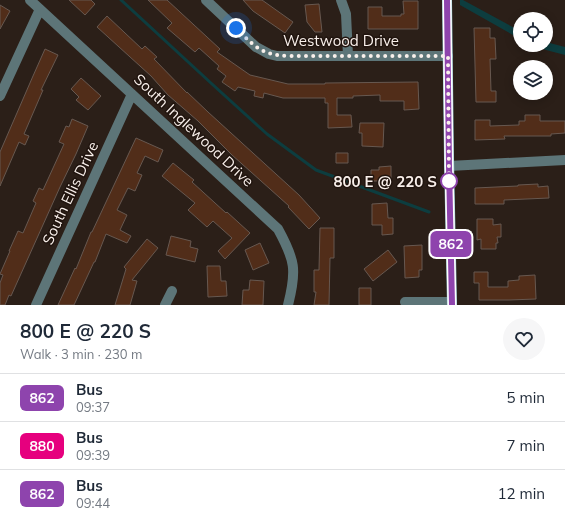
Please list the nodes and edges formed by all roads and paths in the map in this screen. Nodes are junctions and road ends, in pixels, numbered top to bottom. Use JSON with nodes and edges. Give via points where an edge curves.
{"nodes":[{"id":1,"x":30,"y":0,"type":"edge"},
{"id":2,"x":206,"y":0,"type":"edge"},
{"id":3,"x":341,"y":0,"type":"edge"},
{"id":4,"x":447,"y":0,"type":"edge"},
{"id":5,"x":40,"y":9,"type":"junction"},
{"id":6,"x":348,"y":56,"type":"junction"},
{"id":7,"x":448,"y":56,"type":"junction"},
{"id":8,"x":132,"y":94,"type":"junction"},
{"id":9,"x":0,"y":96,"type":"edge"},
{"id":10,"x":565,"y":160,"type":"edge"},
{"id":11,"x":449,"y":166,"type":"junction"},
{"id":12,"x":172,"y":291,"type":"dead end"},
{"id":13,"x":405,"y":302,"type":"dead end"},
{"id":14,"x":452,"y":304,"type":"edge"},
{"id":15,"x":36,"y":305,"type":"edge"},
{"id":16,"x":165,"y":305,"type":"edge"},
{"id":17,"x":288,"y":305,"type":"edge"}],
"edges":[{"from":1,"to":5,"type":"street","name":"South Inglewood Drive"},
{"from":2,"to":6,"type":"street","name":"Westwood Drive","via":[[256,47],[269,54]]},
{"from":3,"to":6,"type":"street","via":[[346,14]]},
{"from":4,"to":7,"type":"main road"},
{"from":5,"to":8,"type":"street","name":"South Inglewood Drive"},
{"from":5,"to":9,"type":"street"},
{"from":6,"to":7,"type":"street","name":"Westwood Drive"},
{"from":7,"to":11,"type":"main road"},
{"from":8,"to":15,"type":"street","name":"South Ellis Drive"},
{"from":8,"to":17,"type":"street","name":"South Inglewood Drive","via":[[278,229],[291,255],[293,268]]},
{"from":10,"to":11,"type":"street"},
{"from":11,"to":14,"type":"main road"},
{"from":12,"to":16,"type":"street"},
{"from":13,"to":14,"type":"street"}]}
